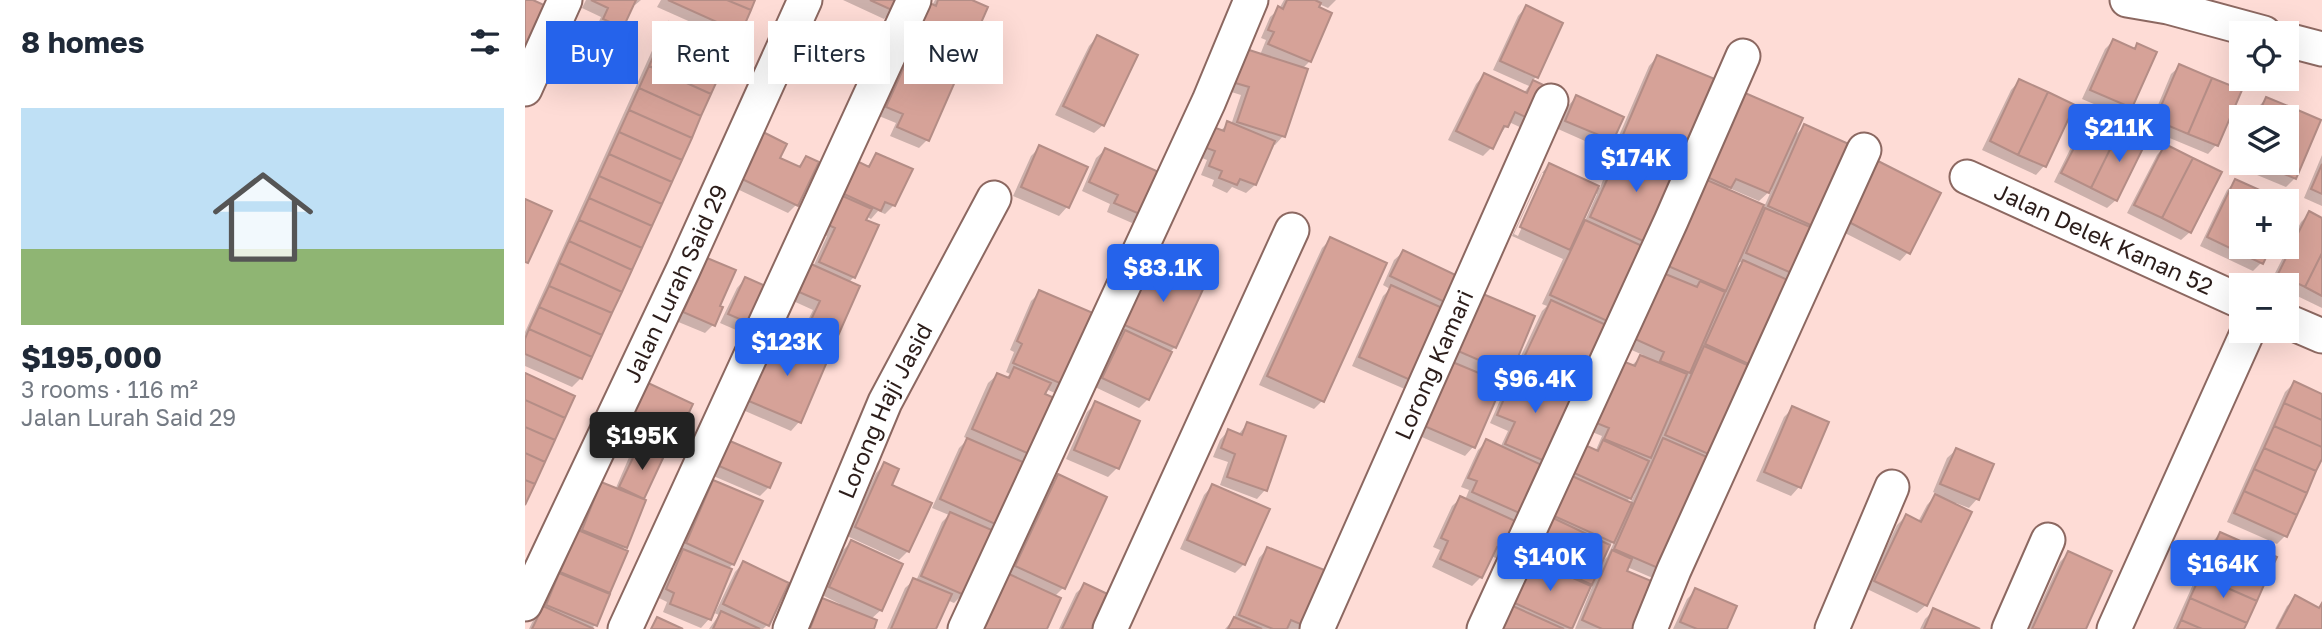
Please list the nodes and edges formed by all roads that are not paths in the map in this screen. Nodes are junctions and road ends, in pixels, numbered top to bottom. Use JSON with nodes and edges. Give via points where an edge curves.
{"nodes":[{"id":1,"x":565,"y":0,"type":"edge"},
{"id":2,"x":806,"y":0,"type":"edge"},
{"id":3,"x":914,"y":0,"type":"edge"},
{"id":4,"x":1251,"y":0,"type":"edge"},
{"id":5,"x":2127,"y":0,"type":"edge"},
{"id":6,"x":2229,"y":24,"type":"edge"},
{"id":7,"x":2299,"y":43,"type":"edge"},
{"id":8,"x":2322,"y":49,"type":"edge"},
{"id":9,"x":1743,"y":56,"type":"dead end"},
{"id":10,"x":525,"y":89,"type":"edge"},
{"id":11,"x":1552,"y":101,"type":"dead end"},
{"id":12,"x":1864,"y":149,"type":"dead end"},
{"id":13,"x":1967,"y":177,"type":"dead end"},
{"id":14,"x":994,"y":198,"type":"dead end"},
{"id":15,"x":1292,"y":230,"type":"dead end"},
{"id":16,"x":2229,"y":296,"type":"edge"},
{"id":17,"x":2299,"y":326,"type":"edge"},
{"id":18,"x":2322,"y":336,"type":"edge"},
{"id":19,"x":2243,"y":343,"type":"edge"},
{"id":20,"x":1892,"y":487,"type":"dead end"},
{"id":21,"x":2048,"y":540,"type":"dead end"},
{"id":22,"x":525,"y":604,"type":"edge"},
{"id":23,"x":625,"y":629,"type":"edge"},
{"id":24,"x":790,"y":629,"type":"edge"},
{"id":25,"x":965,"y":629,"type":"edge"},
{"id":26,"x":1110,"y":629,"type":"edge"},
{"id":27,"x":1317,"y":629,"type":"edge"},
{"id":28,"x":1484,"y":629,"type":"edge"},
{"id":29,"x":1650,"y":629,"type":"edge"},
{"id":30,"x":1832,"y":629,"type":"edge"},
{"id":31,"x":2009,"y":629,"type":"edge"},
{"id":32,"x":2114,"y":629,"type":"edge"}],
"edges":[{"from":1,"to":10,"type":"street"},
{"from":2,"to":22,"type":"street","name":"Jalan Lurah Said 29"},
{"from":3,"to":23,"type":"street"},
{"from":4,"to":25,"type":"street","via":[[1209,101]]},
{"from":5,"to":6,"type":"street"},
{"from":7,"to":8,"type":"street"},
{"from":9,"to":28,"type":"street"},
{"from":11,"to":27,"type":"street","name":"Lorong Kamari"},
{"from":12,"to":29,"type":"street"},
{"from":13,"to":16,"type":"street","name":"Jalan Delek Kanan 52"},
{"from":14,"to":24,"type":"street","name":"Lorong Haji Jasid","via":[[885,402]]},
{"from":15,"to":26,"type":"street"},
{"from":17,"to":18,"type":"street"},
{"from":19,"to":32,"type":"street"},
{"from":20,"to":30,"type":"street"},
{"from":21,"to":31,"type":"street"}]}
